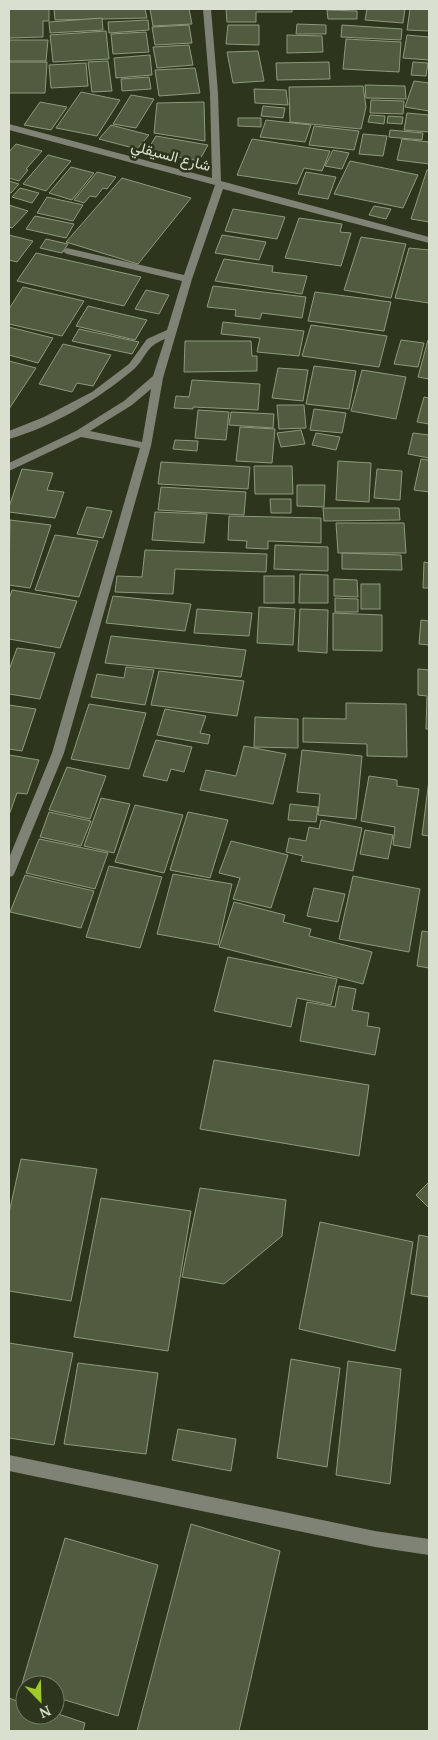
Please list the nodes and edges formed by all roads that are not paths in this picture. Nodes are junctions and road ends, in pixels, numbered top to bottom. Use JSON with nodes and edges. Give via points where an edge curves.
{"nodes":[{"id":1,"x":207,"y":9,"type":"edge"},
{"id":2,"x":9,"y":127,"type":"edge"},
{"id":3,"x":218,"y":183,"type":"junction"},
{"id":4,"x":429,"y":240,"type":"edge"},
{"id":5,"x":67,"y":251,"type":"dead end"},
{"id":6,"x":187,"y":279,"type":"junction"},
{"id":7,"x":172,"y":332,"type":"junction"},
{"id":8,"x":158,"y":378,"type":"junction"},
{"id":9,"x":80,"y":434,"type":"junction"},
{"id":10,"x":9,"y":435,"type":"edge"},
{"id":11,"x":146,"y":446,"type":"junction"},
{"id":12,"x":9,"y":467,"type":"edge"},
{"id":13,"x":9,"y":872,"type":"edge"},
{"id":14,"x":9,"y":1463,"type":"edge"},
{"id":15,"x":429,"y":1547,"type":"edge"}],
"edges":[{"from":1,"to":3,"type":"street","name":"شارع السيقلي"},
{"from":2,"to":3,"type":"street","name":"شارع السيقلي"},
{"from":3,"to":4,"type":"street"},
{"from":3,"to":6,"type":"street"},
{"from":5,"to":6,"type":"street"},
{"from":6,"to":7,"type":"street"},
{"from":7,"to":8,"type":"street"},
{"from":7,"to":10,"type":"street","via":[[150,341],[132,366],[96,394]]},
{"from":8,"to":9,"type":"street","via":[[128,403]]},
{"from":8,"to":11,"type":"street"},
{"from":9,"to":11,"type":"street"},
{"from":9,"to":12,"type":"street"},
{"from":11,"to":13,"type":"street","via":[[58,753]]},
{"from":14,"to":15,"type":"street","via":[[375,1539]]}]}
